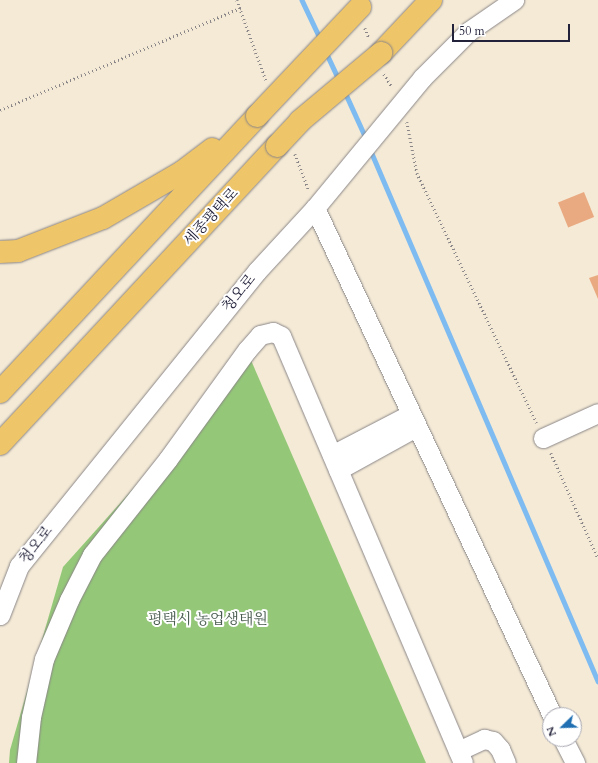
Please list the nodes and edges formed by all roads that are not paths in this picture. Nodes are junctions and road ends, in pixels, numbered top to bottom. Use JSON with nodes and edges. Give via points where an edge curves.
{"nodes":[{"id":1,"x":431,"y":0,"type":"edge"},
{"id":2,"x":514,"y":0,"type":"edge"},
{"id":3,"x":364,"y":4,"type":"edge"},
{"id":4,"x":257,"y":116,"type":"junction"},
{"id":5,"x":315,"y":208,"type":"junction"},
{"id":6,"x":0,"y":252,"type":"edge"},
{"id":7,"x":0,"y":392,"type":"edge"},
{"id":8,"x":598,"y":413,"type":"edge"},
{"id":9,"x":413,"y":421,"type":"junction"},
{"id":10,"x":544,"y":438,"type":"road end"},
{"id":11,"x":0,"y":444,"type":"edge"},
{"id":12,"x":335,"y":463,"type":"junction"},
{"id":13,"x":0,"y":615,"type":"edge"},
{"id":14,"x":548,"y":707,"type":"edge"},
{"id":15,"x":567,"y":747,"type":"edge"},
{"id":16,"x":461,"y":757,"type":"edge"},
{"id":17,"x":26,"y":763,"type":"edge"},
{"id":18,"x":506,"y":763,"type":"edge"},
{"id":19,"x":575,"y":763,"type":"edge"}],
"edges":[{"from":1,"to":11,"type":"highway","name":"세종평택로","bridge":true,"via":[[381,53],[300,121]]},
{"from":2,"to":5,"type":"street","name":"청오로","via":[[469,31],[385,121]]},
{"from":3,"to":4,"type":"highway","bridge":true},
{"from":4,"to":6,"type":"highway","via":[[182,172],[103,218],[18,250]]},
{"from":4,"to":7,"type":"highway"},
{"from":5,"to":9,"type":"street"},
{"from":5,"to":13,"type":"street","name":"청오로","via":[[257,271],[19,566]]},
{"from":8,"to":10,"type":"street"},
{"from":9,"to":12,"type":"street"},
{"from":9,"to":14,"type":"street"},
{"from":12,"to":16,"type":"street"},
{"from":12,"to":17,"type":"street","via":[[280,336],[273,332],[260,335],[168,459],[92,554],[44,659],[31,717]]},
{"from":15,"to":19,"type":"street"},
{"from":16,"to":18,"type":"street","via":[[484,739],[493,741]]}]}
